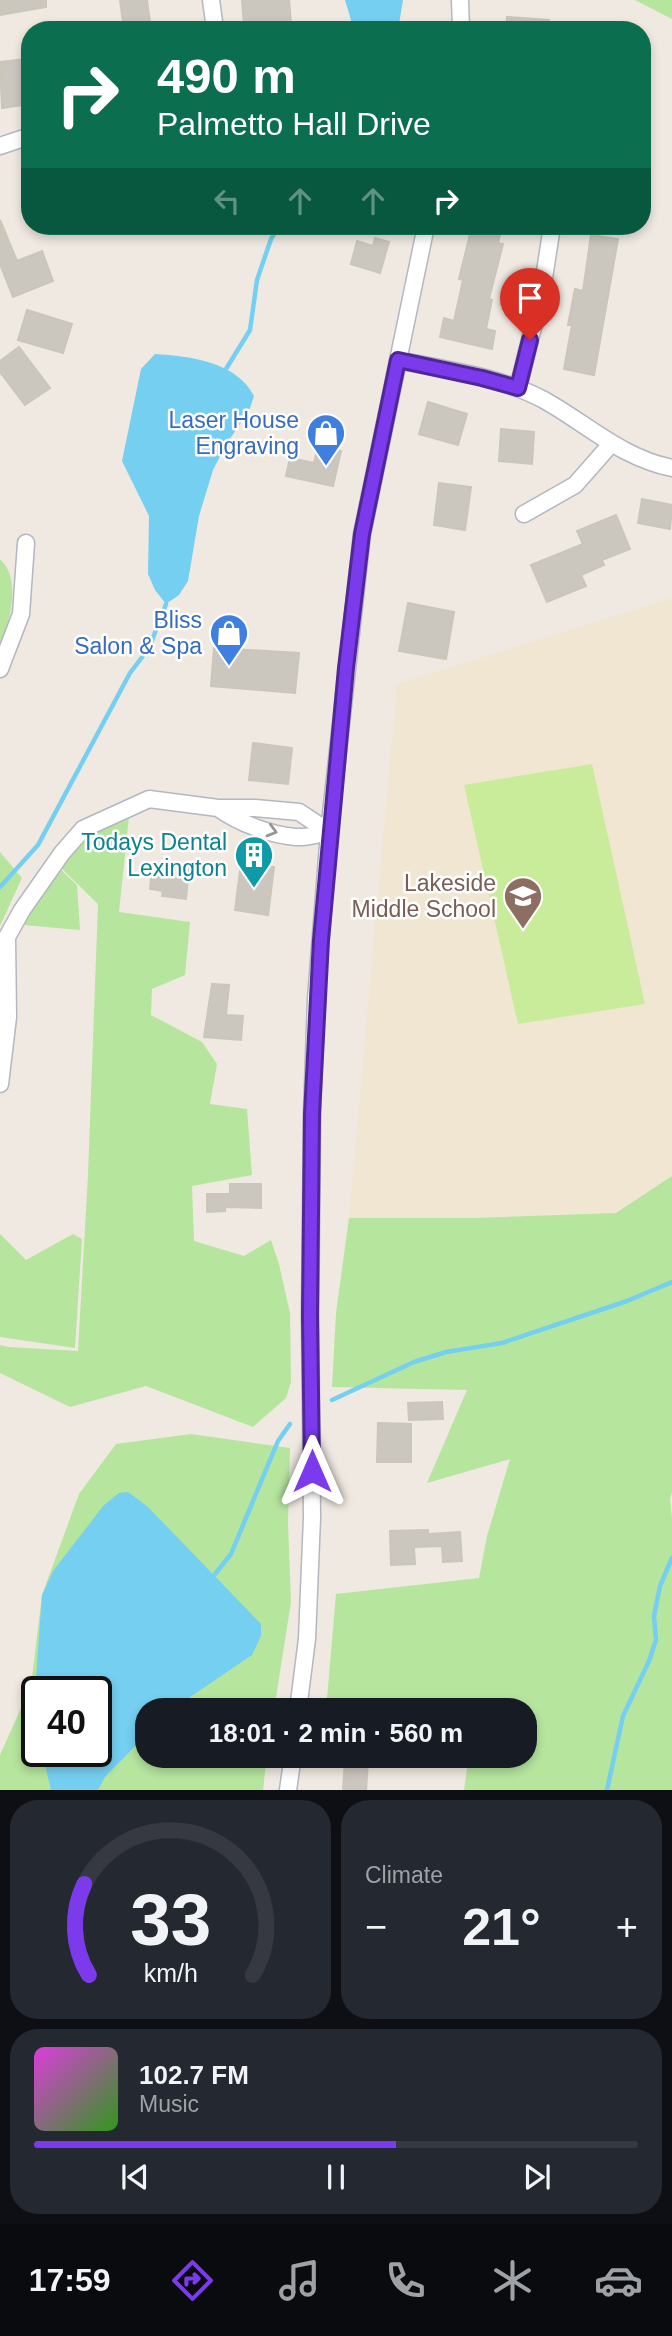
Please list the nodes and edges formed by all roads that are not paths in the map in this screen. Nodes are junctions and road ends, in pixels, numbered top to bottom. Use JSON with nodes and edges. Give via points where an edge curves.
{"nodes":[{"id":1,"x":211,"y":0,"type":"edge"},
{"id":2,"x":460,"y":0,"type":"edge"},
{"id":3,"x":214,"y":21,"type":"edge"},
{"id":4,"x":461,"y":21,"type":"edge"},
{"id":5,"x":21,"y":139,"type":"edge"},
{"id":6,"x":0,"y":146,"type":"edge"},
{"id":7,"x":424,"y":235,"type":"edge"},
{"id":8,"x":551,"y":235,"type":"edge"},
{"id":9,"x":398,"y":360,"type":"junction"},
{"id":10,"x":518,"y":388,"type":"junction"},
{"id":11,"x":611,"y":444,"type":"junction"},
{"id":12,"x":672,"y":468,"type":"edge"},
{"id":13,"x":524,"y":514,"type":"dead end"},
{"id":14,"x":26,"y":543,"type":"dead end"},
{"id":15,"x":0,"y":669,"type":"edge"},
{"id":16,"x":218,"y":808,"type":"junction"},
{"id":17,"x":329,"y":832,"type":"junction"},
{"id":18,"x":0,"y":1084,"type":"edge"},
{"id":19,"x":300,"y":1698,"type":"edge"},
{"id":20,"x":291,"y":1768,"type":"edge"},
{"id":21,"x":288,"y":1790,"type":"edge"}],
"edges":[{"from":1,"to":3,"type":"street"},
{"from":2,"to":4,"type":"street"},
{"from":5,"to":6,"type":"street"},
{"from":7,"to":9,"type":"street"},
{"from":8,"to":10,"type":"street"},
{"from":9,"to":10,"type":"street"},
{"from":9,"to":17,"type":"street","via":[[362,534]]},
{"from":10,"to":11,"type":"street"},
{"from":11,"to":12,"type":"street","via":[[649,464]]},
{"from":11,"to":13,"type":"street","via":[[575,485]]},
{"from":14,"to":15,"type":"street","via":[[21,614]]},
{"from":16,"to":17,"type":"street","via":[[299,813]]},
{"from":16,"to":17,"type":"street","one_way":true,"via":[[233,819],[298,837]]},
{"from":16,"to":18,"type":"street","via":[[149,799],[83,829],[62,853],[7,937],[8,1017]]},
{"from":17,"to":19,"type":"street","via":[[313,1102],[312,1518]]},
{"from":20,"to":21,"type":"street"}]}
